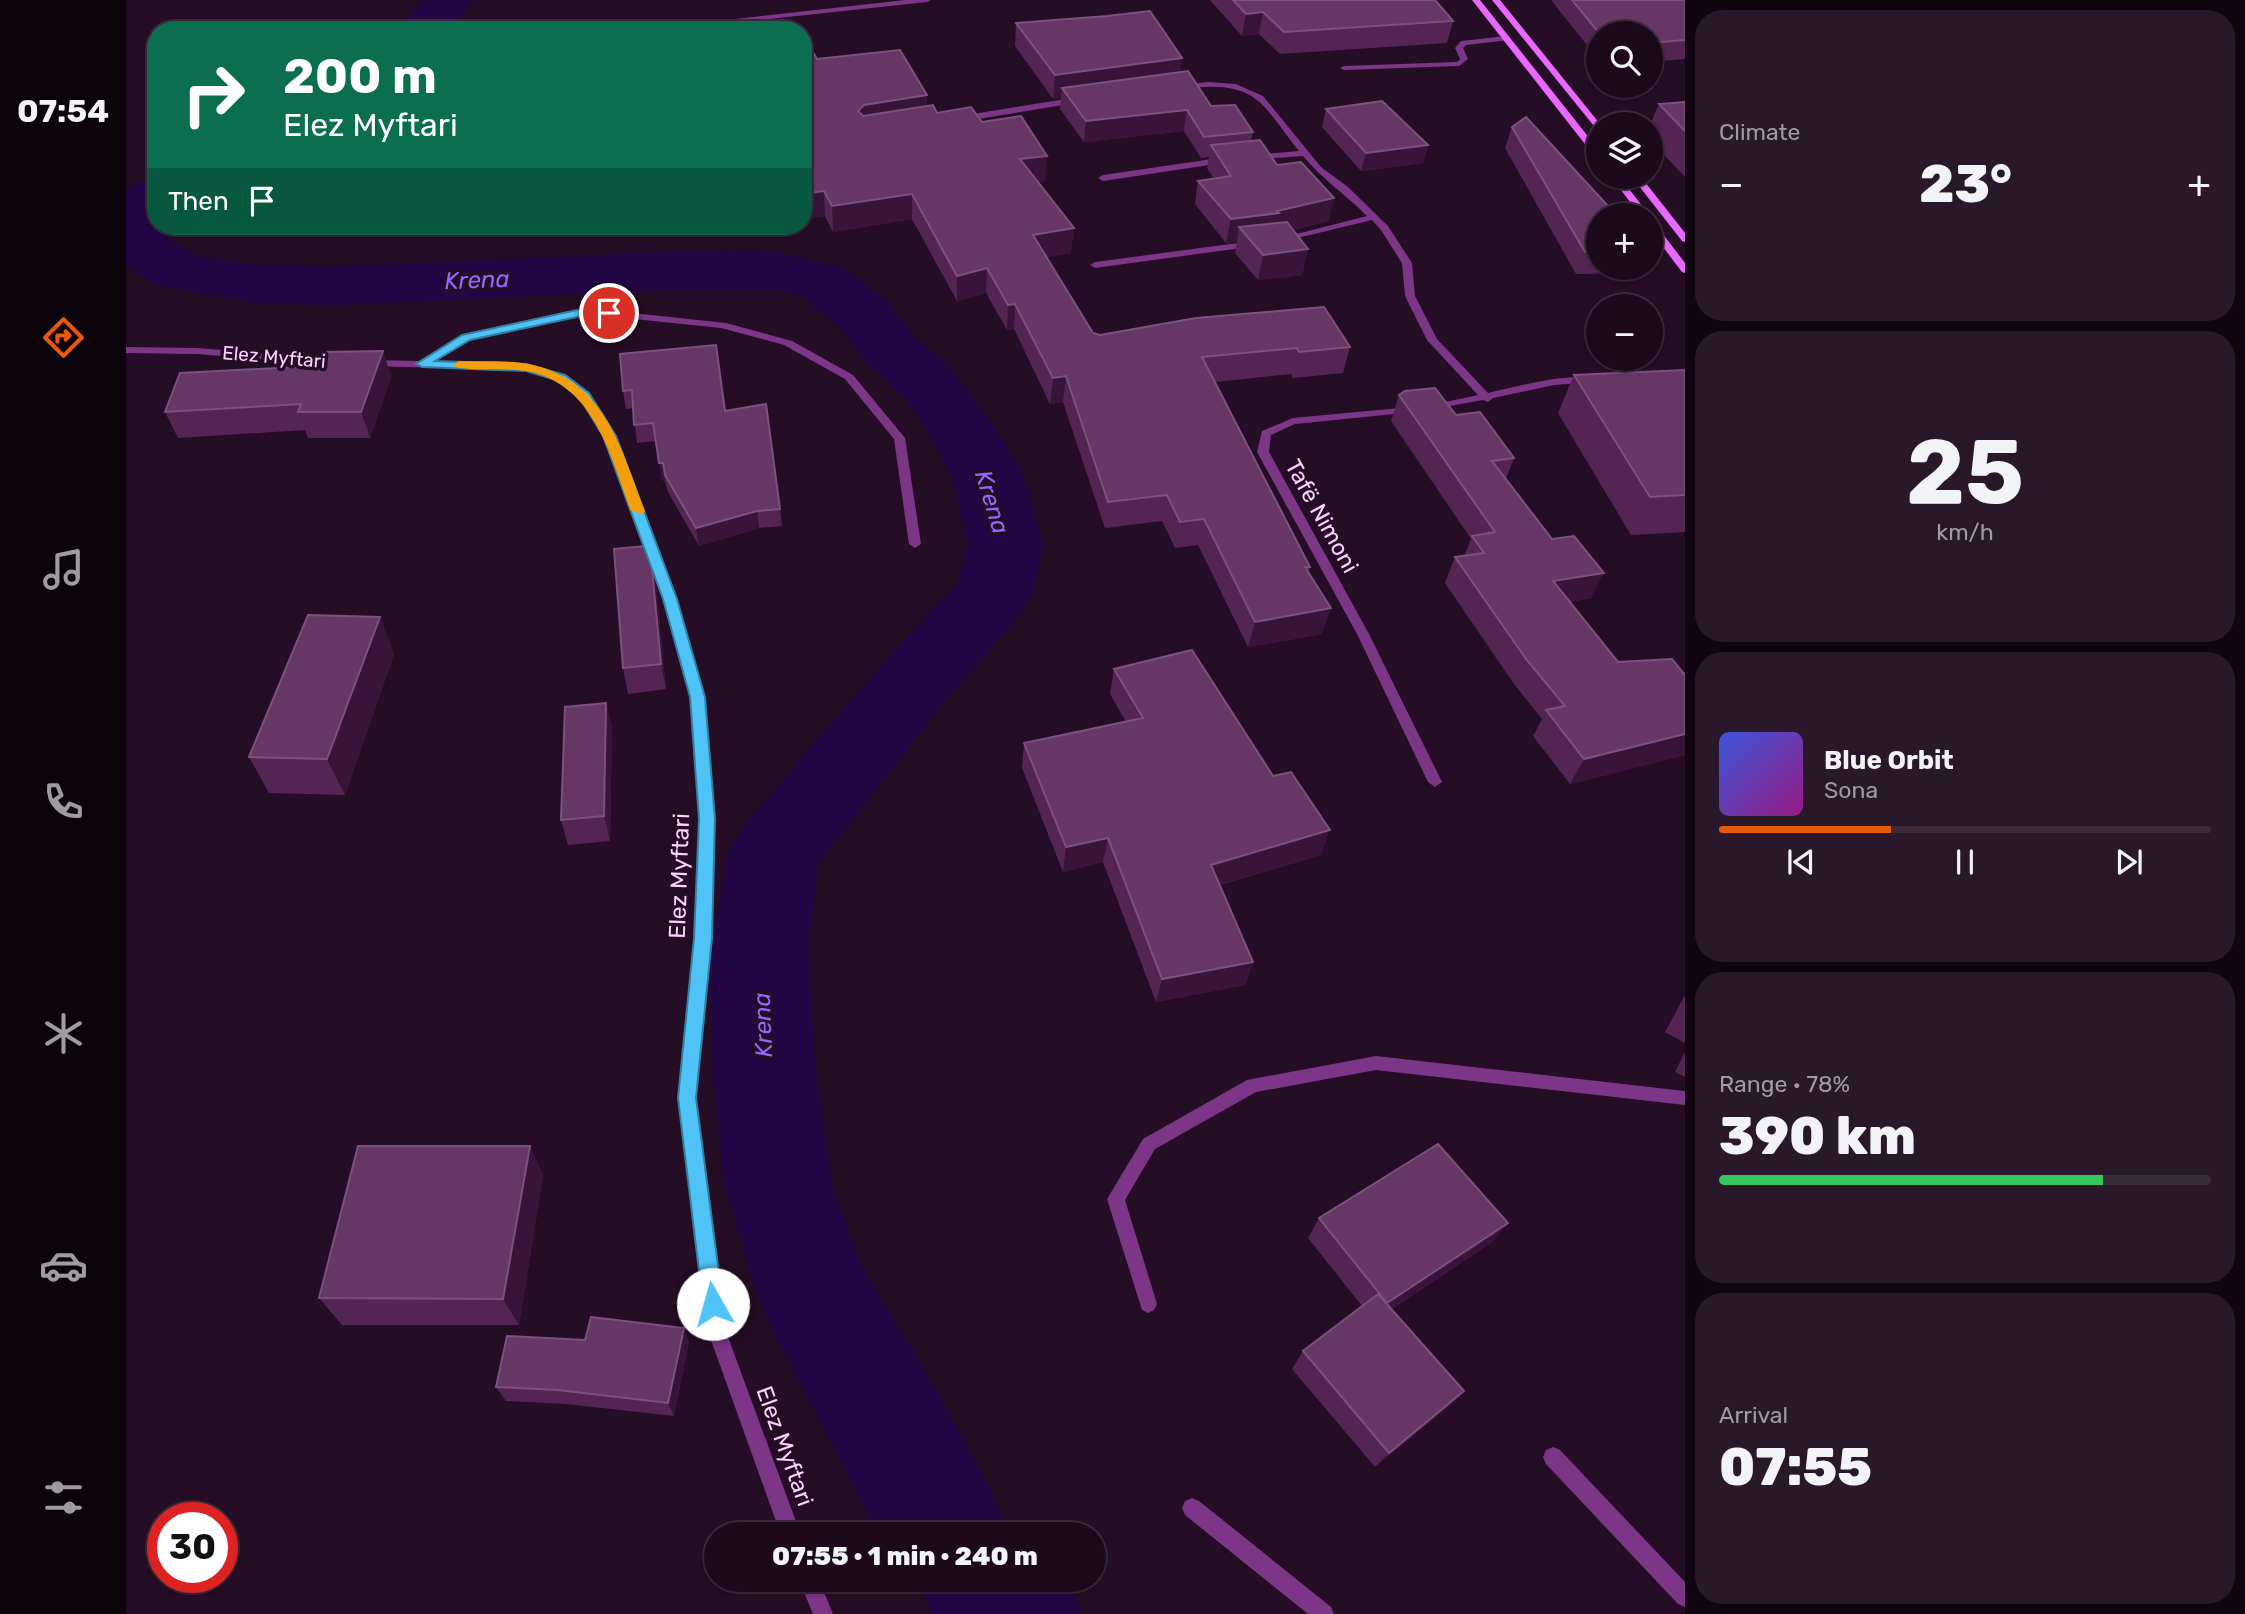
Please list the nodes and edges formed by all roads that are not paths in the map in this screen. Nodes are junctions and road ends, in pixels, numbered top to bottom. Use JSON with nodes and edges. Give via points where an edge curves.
{"nodes":[{"id":1,"x":928,"y":0,"type":"edge"},
{"id":2,"x":1476,"y":0,"type":"edge"},
{"id":3,"x":1496,"y":0,"type":"edge"},
{"id":4,"x":728,"y":21,"type":"edge"},
{"id":5,"x":1506,"y":38,"type":"junction"},
{"id":6,"x":1343,"y":68,"type":"dead end"},
{"id":7,"x":1172,"y":88,"type":"edge"},
{"id":8,"x":1095,"y":97,"type":"edge"},
{"id":9,"x":1586,"y":113,"type":"edge"},
{"id":10,"x":947,"y":122,"type":"edge"},
{"id":11,"x":1586,"y":140,"type":"edge"},
{"id":12,"x":1306,"y":153,"type":"junction"},
{"id":13,"x":1103,"y":178,"type":"dead end"},
{"id":14,"x":1624,"y":189,"type":"edge"},
{"id":15,"x":1645,"y":189,"type":"edge"},
{"id":16,"x":1636,"y":203,"type":"edge"},
{"id":17,"x":1374,"y":217,"type":"junction"},
{"id":18,"x":1685,"y":239,"type":"edge"},
{"id":19,"x":1663,"y":240,"type":"edge"},
{"id":20,"x":1272,"y":242,"type":"edge"},
{"id":21,"x":1259,"y":243,"type":"edge"},
{"id":22,"x":1095,"y":265,"type":"dead end"},
{"id":23,"x":1685,"y":270,"type":"edge"},
{"id":24,"x":126,"y":350,"type":"edge"},
{"id":25,"x":422,"y":364,"type":"junction"},
{"id":26,"x":1604,"y":379,"type":"edge"},
{"id":27,"x":1488,"y":399,"type":"junction"},
{"id":28,"x":915,"y":544,"type":"dead end"},
{"id":29,"x":1434,"y":782,"type":"dead end"},
{"id":30,"x":1685,"y":1098,"type":"edge"},
{"id":31,"x":1148,"y":1304,"type":"dead end"},
{"id":32,"x":1553,"y":1457,"type":"dead end"},
{"id":33,"x":1192,"y":1508,"type":"dead end"},
{"id":34,"x":786,"y":1522,"type":"edge"},
{"id":35,"x":814,"y":1592,"type":"edge"},
{"id":36,"x":1685,"y":1597,"type":"edge"},
{"id":37,"x":822,"y":1614,"type":"edge"},
{"id":38,"x":1324,"y":1614,"type":"edge"}],
"edges":[{"from":1,"to":4,"type":"street"},
{"from":2,"to":5,"type":"main road"},
{"from":3,"to":9,"type":"main road"},
{"from":5,"to":6,"type":"street","via":[[1464,43],[1459,48],[1464,59],[1458,64]]},
{"from":5,"to":11,"type":"main road"},
{"from":7,"to":12,"type":"street","via":[[1209,84],[1248,91],[1260,98]]},
{"from":8,"to":10,"type":"street"},
{"from":12,"to":13,"type":"street","via":[[1215,160]]},
{"from":12,"to":17,"type":"street"},
{"from":14,"to":16,"type":"main road"},
{"from":15,"to":18,"type":"main road"},
{"from":17,"to":20,"type":"street"},
{"from":17,"to":27,"type":"street","via":[[1407,262],[1410,296],[1432,340]]},
{"from":19,"to":23,"type":"main road"},
{"from":21,"to":22,"type":"street"},
{"from":24,"to":25,"type":"street","name":"Elez Myftari"},
{"from":25,"to":28,"type":"street","via":[[466,337],[586,311],[722,325],[788,343],[849,377],[899,438]]},
{"from":25,"to":34,"type":"street","name":"Elez Myftari","via":[[526,367],[561,377],[584,395],[609,436],[670,599],[697,697],[707,819],[703,938],[687,1098],[716,1329]]},
{"from":26,"to":27,"type":"street","name":"Tafë Nimoni","via":[[1554,383]]},
{"from":27,"to":29,"type":"street","name":"Tafë Nimoni","via":[[1293,421],[1266,433],[1263,452],[1363,634]]},
{"from":30,"to":31,"type":"street","via":[[1376,1063],[1253,1085],[1149,1144],[1115,1199]]},
{"from":32,"to":36,"type":"street"},
{"from":33,"to":38,"type":"street"},
{"from":35,"to":37,"type":"street"}]}
